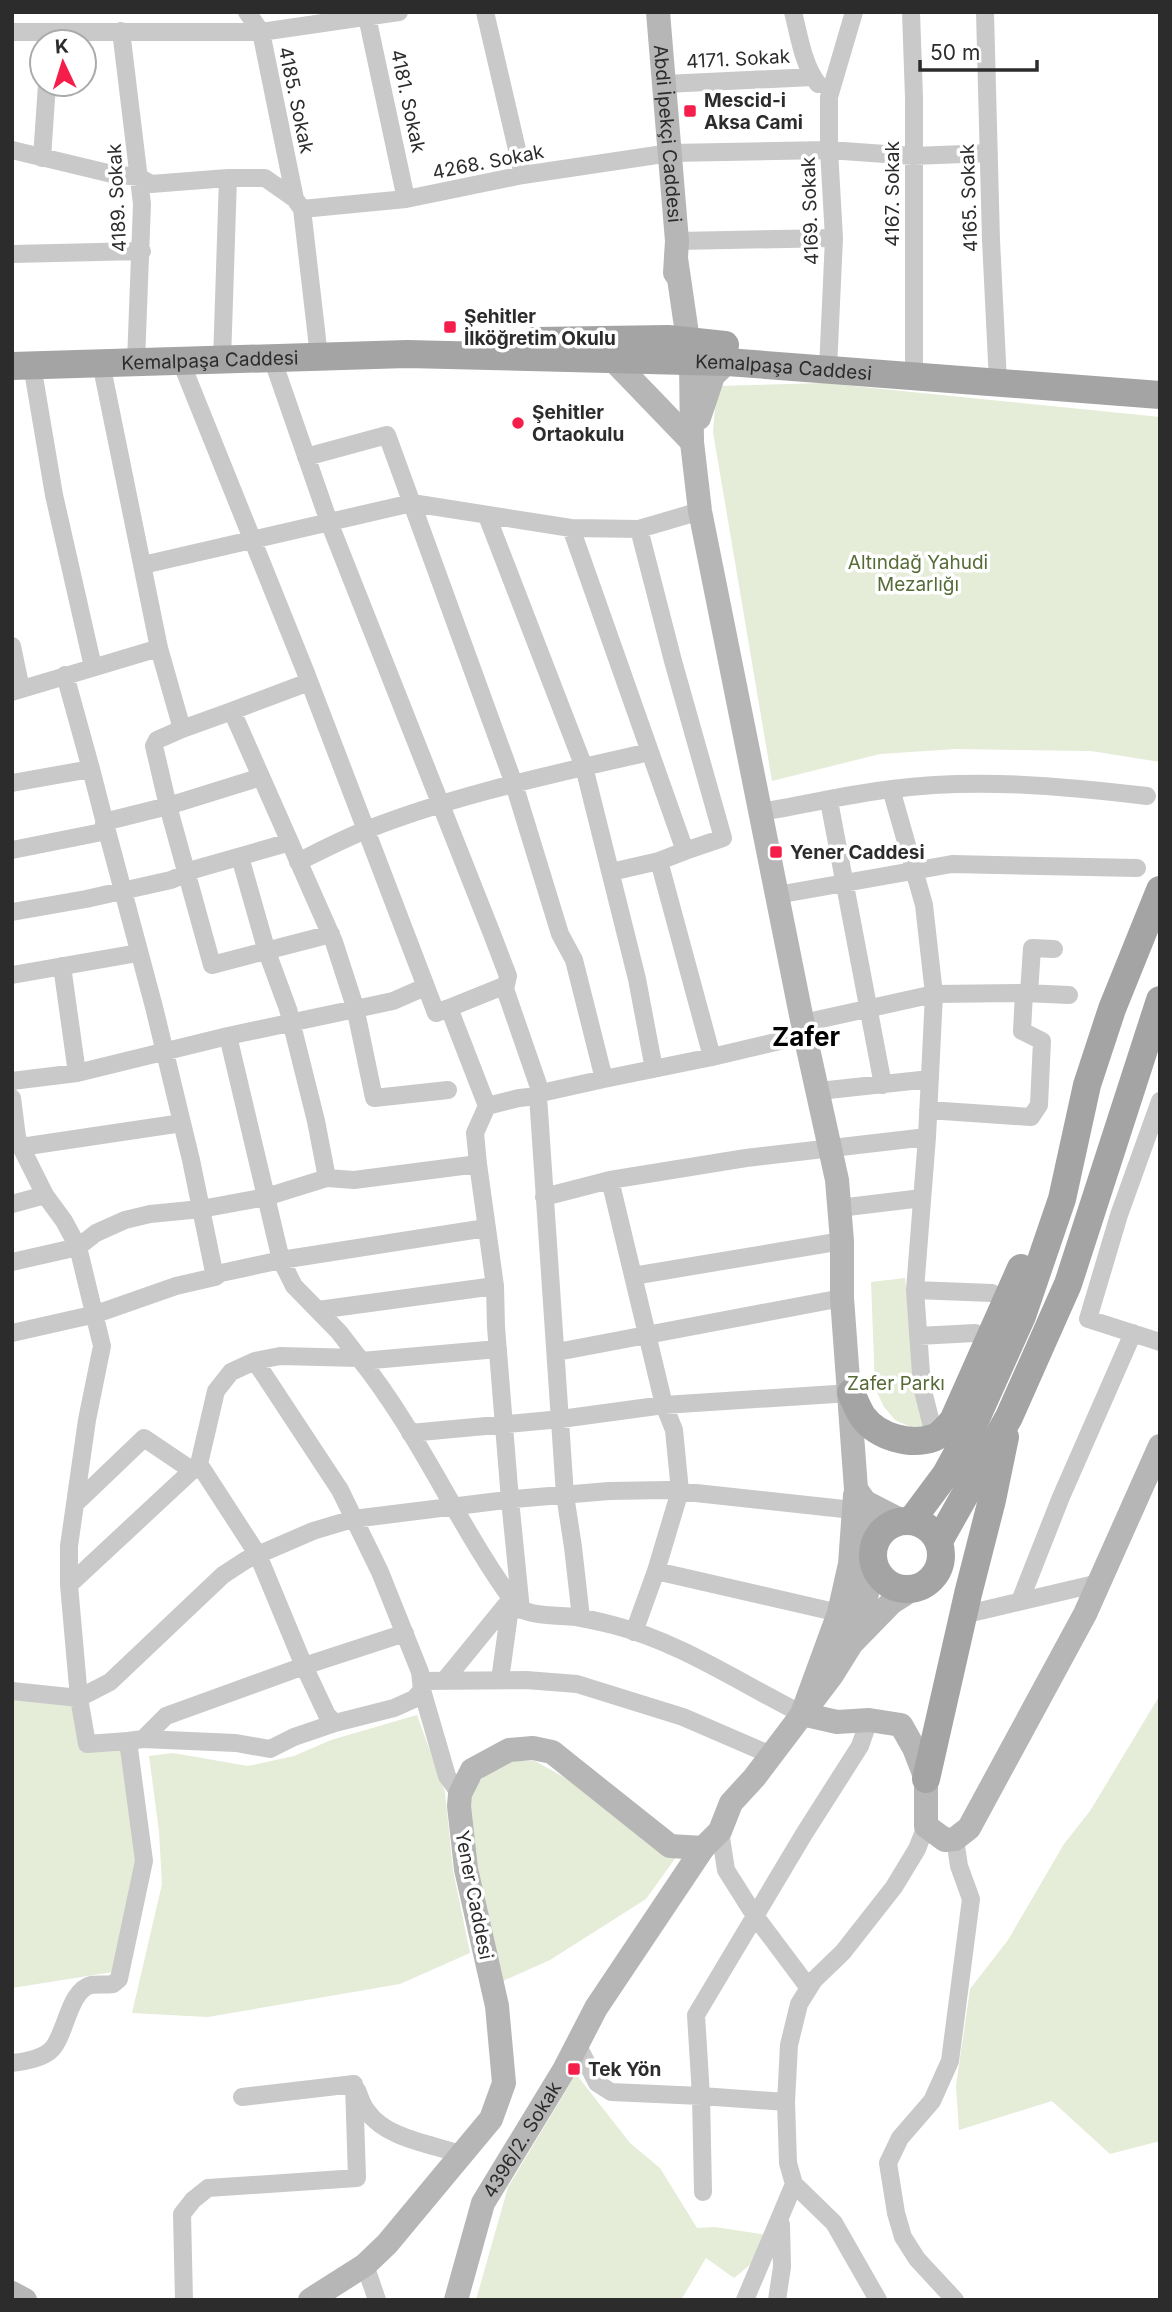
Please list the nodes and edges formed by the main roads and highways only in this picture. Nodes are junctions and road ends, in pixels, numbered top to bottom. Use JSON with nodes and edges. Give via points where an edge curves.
{"nodes":[{"id":1,"x":658,"y":12,"type":"edge"},
{"id":2,"x":677,"y":249,"type":"junction"},
{"id":3,"x":679,"y":350,"type":"junction"},
{"id":4,"x":407,"y":354,"type":"junction"},
{"id":5,"x":612,"y":360,"type":"junction"},
{"id":6,"x":727,"y":362,"type":"junction"},
{"id":7,"x":829,"y":363,"type":"junction"},
{"id":8,"x":22,"y":366,"type":"edge"},
{"id":9,"x":998,"y":376,"type":"junction"},
{"id":10,"x":1160,"y":383,"type":"edge"},
{"id":11,"x":1160,"y":395,"type":"edge"},
{"id":12,"x":692,"y":442,"type":"junction"},
{"id":13,"x":1160,"y":890,"type":"edge"},
{"id":14,"x":1160,"y":1000,"type":"edge"},
{"id":15,"x":1087,"y":1085,"type":"junction"},
{"id":16,"x":851,"y":1393,"type":"junction"},
{"id":17,"x":1009,"y":1417,"type":"junction"},
{"id":18,"x":1160,"y":1446,"type":"edge"},
{"id":19,"x":858,"y":1500,"type":"junction"},
{"id":20,"x":907,"y":1521,"type":"junction"},
{"id":21,"x":939,"y":1541,"type":"junction"},
{"id":22,"x":873,"y":1554,"type":"junction"},
{"id":23,"x":912,"y":1589,"type":"junction"},
{"id":24,"x":852,"y":1643,"type":"junction"},
{"id":25,"x":802,"y":1714,"type":"junction"},
{"id":26,"x":940,"y":1717,"type":"junction"},
{"id":27,"x":901,"y":1725,"type":"junction"},
{"id":28,"x":926,"y":1779,"type":"junction"},
{"id":29,"x":703,"y":1848,"type":"junction"},
{"id":30,"x":310,"y":2300,"type":"edge"},
{"id":31,"x":456,"y":2300,"type":"edge"}],
"edges":[{"from":1,"to":2,"type":"main road","name":"Abdi İpekçi Caddesi"},
{"from":2,"to":3,"type":"main road","name":"Abdi İpekçi Caddesi"},
{"from":2,"to":3,"type":"main road","name":"Abdi İpekçi Caddesi","via":[[683,306]]},
{"from":3,"to":4,"type":"main road","name":"Kemalpaşa Caddesi","via":[[572,339]]},
{"from":3,"to":5,"type":"main road","name":"Kemalpaşa Caddesi"},
{"from":3,"to":6,"type":"main road","name":"Kemalpaşa Caddesi"},
{"from":3,"to":7,"type":"main road"},
{"from":3,"to":12,"type":"main road"},
{"from":4,"to":5,"type":"main road","name":"Kemalpaşa Caddesi"},
{"from":4,"to":8,"type":"main road","name":"Kemalpaşa Caddesi"},
{"from":5,"to":12,"type":"main road"},
{"from":6,"to":7,"type":"main road","name":"Kemalpaşa Caddesi"},
{"from":6,"to":12,"type":"main road","via":[[706,390]]},
{"from":7,"to":9,"type":"main road","name":"Kemalpaşa Caddesi"},
{"from":9,"to":10,"type":"main road"},
{"from":9,"to":11,"type":"main road","name":"Kemalpaşa Caddesi"},
{"from":12,"to":16,"type":"main road","via":[[700,511],[837,1180]]},
{"from":13,"to":15,"type":"main road"},
{"from":14,"to":17,"type":"main road","via":[[1068,1284]]},
{"from":15,"to":16,"type":"main road","via":[[1021,1269],[953,1421],[935,1438],[911,1442],[890,1437],[863,1417]]},
{"from":15,"to":20,"type":"main road","via":[[1062,1199],[1022,1316],[946,1474]]},
{"from":16,"to":19,"type":"main road"},
{"from":17,"to":21,"type":"main road"},
{"from":17,"to":26,"type":"main road"},
{"from":18,"to":28,"type":"main road","via":[[1085,1614],[969,1828],[955,1839],[945,1840],[926,1826]]},
{"from":19,"to":20,"type":"main road"},
{"from":19,"to":22,"type":"main road"},
{"from":19,"to":25,"type":"main road","via":[[839,1613]]},
{"from":20,"to":21,"type":"main road","via":[[928,1527]]},
{"from":20,"to":22,"type":"main road","via":[[886,1528],[875,1542]]},
{"from":21,"to":23,"type":"main road","via":[[942,1559],[935,1575]]},
{"from":22,"to":23,"type":"main road","via":[[887,1583]]},
{"from":22,"to":24,"type":"main road","via":[[866,1599]]},
{"from":23,"to":24,"type":"main road","via":[[891,1603]]},
{"from":24,"to":25,"type":"main road"},
{"from":25,"to":27,"type":"main road","via":[[837,1723],[869,1720]]},
{"from":25,"to":29,"type":"main road","via":[[731,1803],[720,1830]]},
{"from":26,"to":27,"type":"main road"},
{"from":26,"to":28,"type":"main road"},
{"from":27,"to":28,"type":"main road"},
{"from":29,"to":30,"type":"main road","name":"Yener Caddesi","via":[[670,1846],[552,1752],[509,1750],[472,1770],[459,1806],[466,1870],[497,2006],[504,2083],[491,2119],[387,2244],[365,2265]]},
{"from":29,"to":31,"type":"main road","name":"4396/2. Sokak","via":[[596,2008],[483,2203]]}]}
